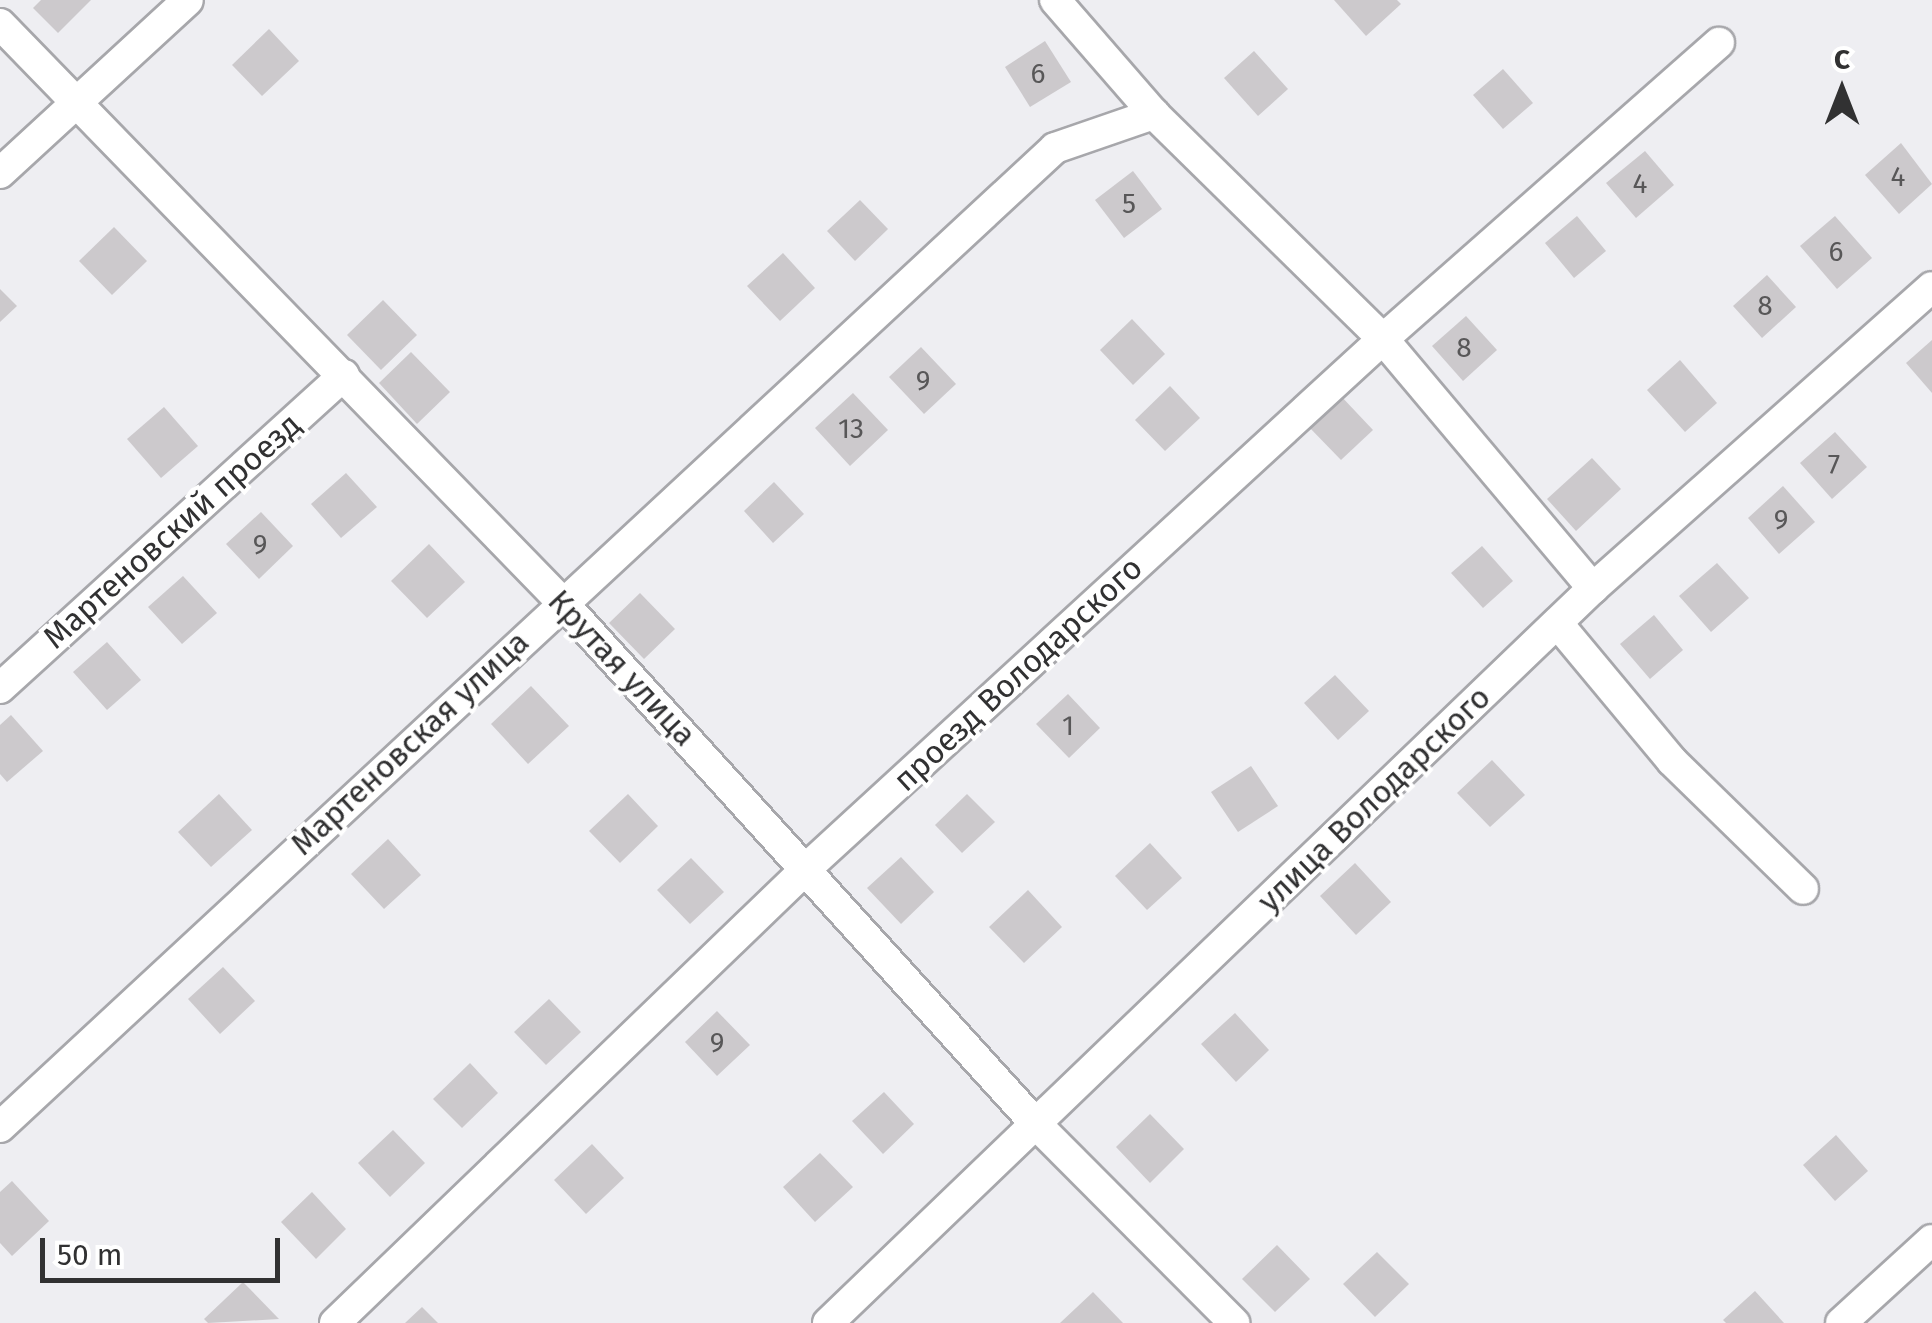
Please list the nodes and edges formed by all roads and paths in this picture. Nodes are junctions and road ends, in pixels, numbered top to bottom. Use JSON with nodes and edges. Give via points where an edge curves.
{"nodes":[{"id":1,"x":188,"y":0,"type":"edge"},
{"id":2,"x":1055,"y":0,"type":"edge"},
{"id":3,"x":0,"y":24,"type":"edge"},
{"id":4,"x":1719,"y":43,"type":"dead end"},
{"id":5,"x":76,"y":100,"type":"junction"},
{"id":6,"x":1154,"y":114,"type":"junction"},
{"id":7,"x":0,"y":173,"type":"edge"},
{"id":8,"x":1932,"y":287,"type":"edge"},
{"id":9,"x":1383,"y":339,"type":"junction"},
{"id":10,"x":344,"y":375,"type":"junction"},
{"id":11,"x":1593,"y":588,"type":"junction"},
{"id":12,"x":560,"y":601,"type":"junction"},
{"id":13,"x":1558,"y":624,"type":"junction"},
{"id":14,"x":0,"y":688,"type":"edge"},
{"id":15,"x":808,"y":867,"type":"junction"},
{"id":16,"x":1803,"y":889,"type":"dead end"},
{"id":17,"x":1034,"y":1122,"type":"junction"},
{"id":18,"x":0,"y":1127,"type":"edge"},
{"id":19,"x":1932,"y":1240,"type":"edge"},
{"id":20,"x":334,"y":1323,"type":"edge"},
{"id":21,"x":828,"y":1323,"type":"edge"},
{"id":22,"x":1234,"y":1323,"type":"edge"},
{"id":23,"x":1841,"y":1323,"type":"edge"}],
"edges":[{"from":1,"to":5,"type":"street"},
{"from":2,"to":6,"type":"street"},
{"from":3,"to":5,"type":"street","name":"Крутая улица"},
{"from":4,"to":9,"type":"street","name":"проезд Володарского"},
{"from":5,"to":7,"type":"street"},
{"from":5,"to":10,"type":"street","name":"Крутая улица"},
{"from":6,"to":9,"type":"street"},
{"from":6,"to":12,"type":"street","name":"Мартеновская улица","via":[[1055,148]]},
{"from":8,"to":11,"type":"street","name":"улица Володарского"},
{"from":9,"to":11,"type":"street"},
{"from":9,"to":15,"type":"street","name":"проезд Володарского"},
{"from":10,"to":12,"type":"street","name":"Крутая улица"},
{"from":10,"to":14,"type":"street","name":"Мартеновский проезд"},
{"from":11,"to":13,"type":"street","name":"улица Володарского"},
{"from":12,"to":15,"type":"street","name":"Крутая улица"},
{"from":12,"to":18,"type":"street","name":"Мартеновская улица"},
{"from":13,"to":16,"type":"street","via":[[1672,761]]},
{"from":13,"to":17,"type":"street","name":"улица Володарского"},
{"from":15,"to":17,"type":"street","name":"Крутая улица"},
{"from":15,"to":20,"type":"street","name":"проезд Володарского"},
{"from":17,"to":21,"type":"street","name":"улица Володарского"},
{"from":17,"to":22,"type":"street","name":"Крутая улица"},
{"from":19,"to":23,"type":"street"}]}
